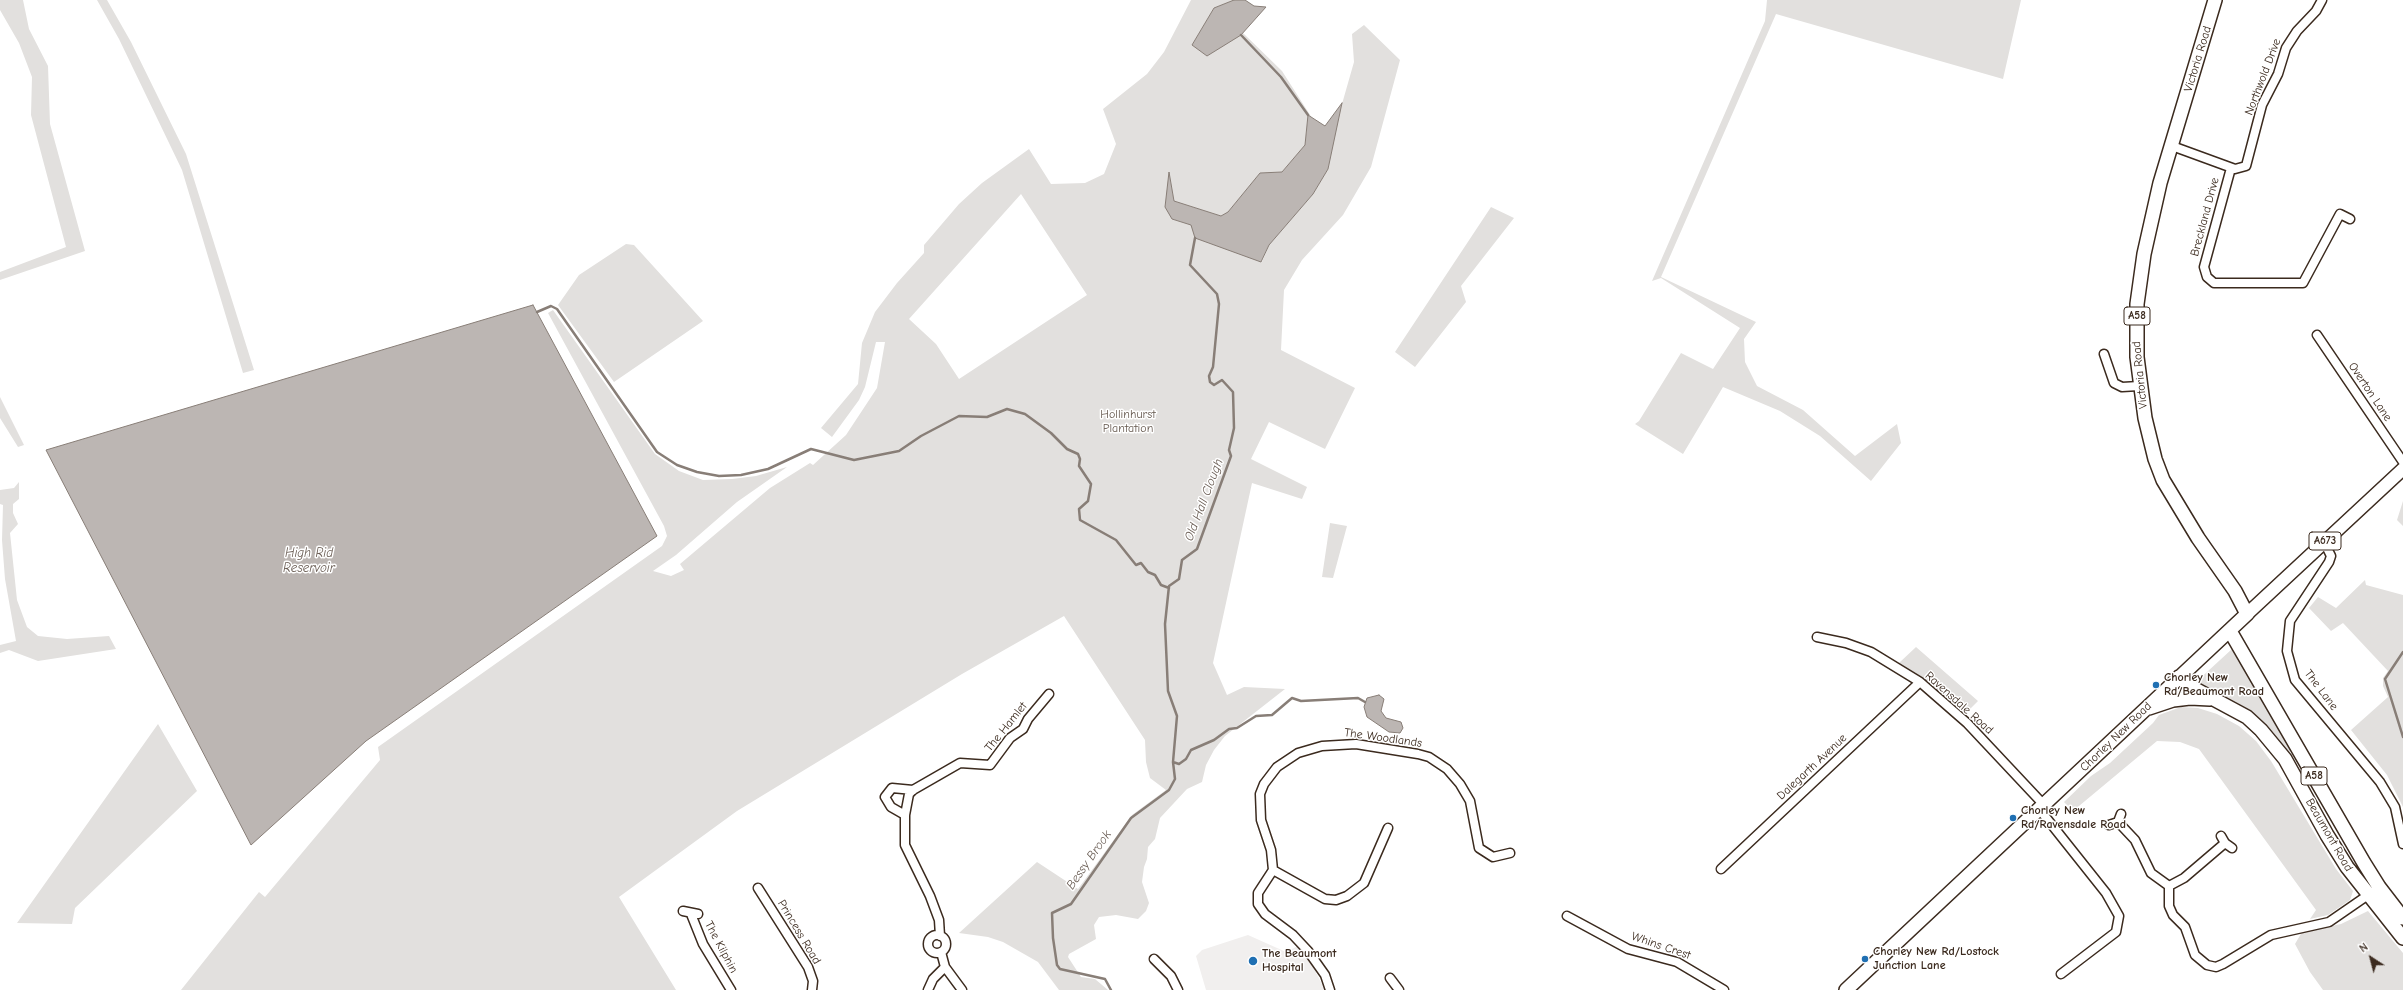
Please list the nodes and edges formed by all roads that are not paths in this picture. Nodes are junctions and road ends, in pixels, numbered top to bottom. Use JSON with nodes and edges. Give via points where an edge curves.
{"nodes":[{"id":1,"x":2215,"y":0,"type":"edge"},
{"id":2,"x":2322,"y":0,"type":"edge"},
{"id":3,"x":2172,"y":146,"type":"junction"},
{"id":4,"x":2231,"y":168,"type":"junction"},
{"id":5,"x":2350,"y":219,"type":"dead end"},
{"id":6,"x":2317,"y":335,"type":"dead end"},
{"id":7,"x":2105,"y":354,"type":"dead end"},
{"id":8,"x":2139,"y":386,"type":"junction"},
{"id":9,"x":2403,"y":462,"type":"edge"},
{"id":10,"x":2403,"y":469,"type":"edge"},
{"id":11,"x":2324,"y":542,"type":"junction"},
{"id":12,"x":2247,"y":614,"type":"junction"},
{"id":13,"x":2230,"y":630,"type":"junction"},
{"id":14,"x":1817,"y":637,"type":"dead end"},
{"id":15,"x":2179,"y":677,"type":"junction"},
{"id":16,"x":1920,"y":682,"type":"junction"},
{"id":17,"x":1049,"y":694,"type":"dead end"},
{"id":18,"x":2214,"y":699,"type":"junction"},
{"id":19,"x":2145,"y":710,"type":"junction"},
{"id":20,"x":912,"y":790,"type":"junction"},
{"id":21,"x":2042,"y":808,"type":"junction"},
{"id":22,"x":905,"y":815,"type":"junction"},
{"id":23,"x":2109,"y":825,"type":"dead end"},
{"id":24,"x":1388,"y":828,"type":"dead end"},
{"id":25,"x":2226,"y":842,"type":"dead end"},
{"id":26,"x":2403,"y":844,"type":"edge"},
{"id":27,"x":1510,"y":853,"type":"dead end"},
{"id":28,"x":1721,"y":869,"type":"dead end"},
{"id":29,"x":1273,"y":870,"type":"junction"},
{"id":30,"x":2169,"y":886,"type":"junction"},
{"id":31,"x":2379,"y":887,"type":"junction"},
{"id":32,"x":758,"y":888,"type":"dead end"},
{"id":33,"x":2368,"y":896,"type":"junction"},
{"id":34,"x":683,"y":911,"type":"dead end"},
{"id":35,"x":1567,"y":916,"type":"dead end"},
{"id":36,"x":2403,"y":918,"type":"edge"},
{"id":37,"x":940,"y":936,"type":"junction"},
{"id":38,"x":2403,"y":938,"type":"edge"},
{"id":39,"x":941,"y":952,"type":"junction"},
{"id":40,"x":1154,"y":959,"type":"dead end"},
{"id":41,"x":945,"y":967,"type":"junction"},
{"id":42,"x":2061,"y":974,"type":"dead end"},
{"id":43,"x":1390,"y":978,"type":"dead end"},
{"id":44,"x":731,"y":990,"type":"edge"},
{"id":45,"x":812,"y":990,"type":"edge"},
{"id":46,"x":928,"y":990,"type":"edge"},
{"id":47,"x":962,"y":990,"type":"edge"},
{"id":48,"x":1178,"y":990,"type":"edge"},
{"id":49,"x":1330,"y":990,"type":"edge"},
{"id":50,"x":1399,"y":990,"type":"edge"},
{"id":51,"x":1724,"y":990,"type":"edge"},
{"id":52,"x":1846,"y":990,"type":"edge"}],
"edges":[{"from":1,"to":3,"type":"highway","name":"Victoria Road","number":"A58"},
{"from":2,"to":4,"type":"street","name":"Northwold Drive","via":[[2286,48],[2278,74],[2262,105],[2248,163],[2242,168]]},
{"from":3,"to":4,"type":"street"},
{"from":3,"to":8,"type":"highway","name":"Victoria Road","number":"A58","via":[[2160,183],[2144,254],[2137,304]]},
{"from":4,"to":5,"type":"street","name":"Breckland Drive","via":[[2204,267],[2207,277],[2214,283],[2302,283],[2340,214]]},
{"from":6,"to":9,"type":"street","name":"Overton Lane"},
{"from":7,"to":8,"type":"street","via":[[2114,383],[2122,388]]},
{"from":8,"to":12,"type":"highway","name":"Victoria Road","number":"A58","via":[[2152,448],[2163,480],[2198,538],[2235,591]]},
{"from":10,"to":11,"type":"main road","name":"Chorley New Road","number":"A673"},
{"from":11,"to":12,"type":"main road","name":"Chorley New Road","number":"A673"},
{"from":11,"to":26,"type":"street","name":"The Lane","via":[[2331,556],[2330,562],[2290,621],[2287,650],[2295,680],[2380,782],[2395,807]]},
{"from":12,"to":13,"type":"highway","name":"Chorley New Road","number":"A673"},
{"from":13,"to":15,"type":"highway","name":"Chorley New Road","number":"A673"},
{"from":13,"to":31,"type":"highway","name":"Beaumont Road","number":"A58"},
{"from":14,"to":16,"type":"street","name":"Ravensdale Road","via":[[1871,652]]},
{"from":15,"to":18,"type":"highway","name":"Beaumont Road","number":"A58"},
{"from":15,"to":19,"type":"highway","name":"Chorley New Road","number":"A673"},
{"from":16,"to":21,"type":"street","name":"Ravensdale Road","via":[[1967,723]]},
{"from":16,"to":28,"type":"street","name":"Dalegarth Avenue"},
{"from":17,"to":20,"type":"street","name":"The Hamlet","via":[[1023,729],[1010,738],[990,765],[960,763]]},
{"from":18,"to":19,"type":"highway","number":"A58","via":[[2173,700]]},
{"from":18,"to":33,"type":"highway","name":"Beaumont Road","number":"A58","via":[[2247,717],[2262,730],[2285,759],[2331,842]]},
{"from":19,"to":21,"type":"highway","name":"Chorley New Road","number":"A673"},
{"from":20,"to":22,"type":"street"},
{"from":20,"to":22,"type":"street","via":[[892,788],[885,797],[891,807]]},
{"from":21,"to":42,"type":"street","name":"Ravensdale Road","via":[[2106,893],[2119,916],[2116,932]]},
{"from":21,"to":52,"type":"highway","name":"Chorley New Road","number":"A673"},
{"from":22,"to":37,"type":"street","via":[[904,836],[907,853],[930,896],[939,920]]},
{"from":23,"to":30,"type":"street","via":[[2119,818],[2135,840],[2151,873]]},
{"from":24,"to":29,"type":"street","via":[[1364,883],[1347,896],[1336,900],[1325,899]]},
{"from":25,"to":30,"type":"street","via":[[2184,878]]},
{"from":27,"to":29,"type":"street","name":"The Woodlands","via":[[1493,858],[1479,848],[1473,813],[1466,792],[1454,776],[1438,763],[1418,754],[1339,744],[1298,753],[1277,767],[1264,784],[1259,807],[1271,850]]},
{"from":29,"to":49,"type":"street","via":[[1258,893],[1258,904],[1264,914],[1293,935],[1308,951],[1325,976]]},
{"from":30,"to":33,"type":"street","via":[[2169,906],[2173,915],[2185,928],[2195,956],[2207,966],[2216,967],[2271,935],[2329,922]]},
{"from":31,"to":33,"type":"street"},
{"from":31,"to":36,"type":"highway","name":"Beaumont Road","number":"A58"},
{"from":32,"to":45,"type":"street","name":"Princess Road","via":[[808,967],[813,981]]},
{"from":33,"to":38,"type":"highway","name":"Beaumont Road","number":"A58"},
{"from":34,"to":44,"type":"street","name":"The Kilphin","via":[[695,914],[703,944]]},
{"from":35,"to":51,"type":"street","name":"Whins Crest","via":[[1628,948],[1677,962]]},
{"from":37,"to":39,"type":"street","via":[[946,942]]},
{"from":37,"to":39,"type":"street","via":[[932,937],[928,944],[932,952]]},
{"from":39,"to":41,"type":"street"},
{"from":40,"to":48,"type":"street","via":[[1171,976]]},
{"from":41,"to":46,"type":"street","via":[[933,979]]},
{"from":41,"to":47,"type":"street"},
{"from":43,"to":50,"type":"street"}]}
